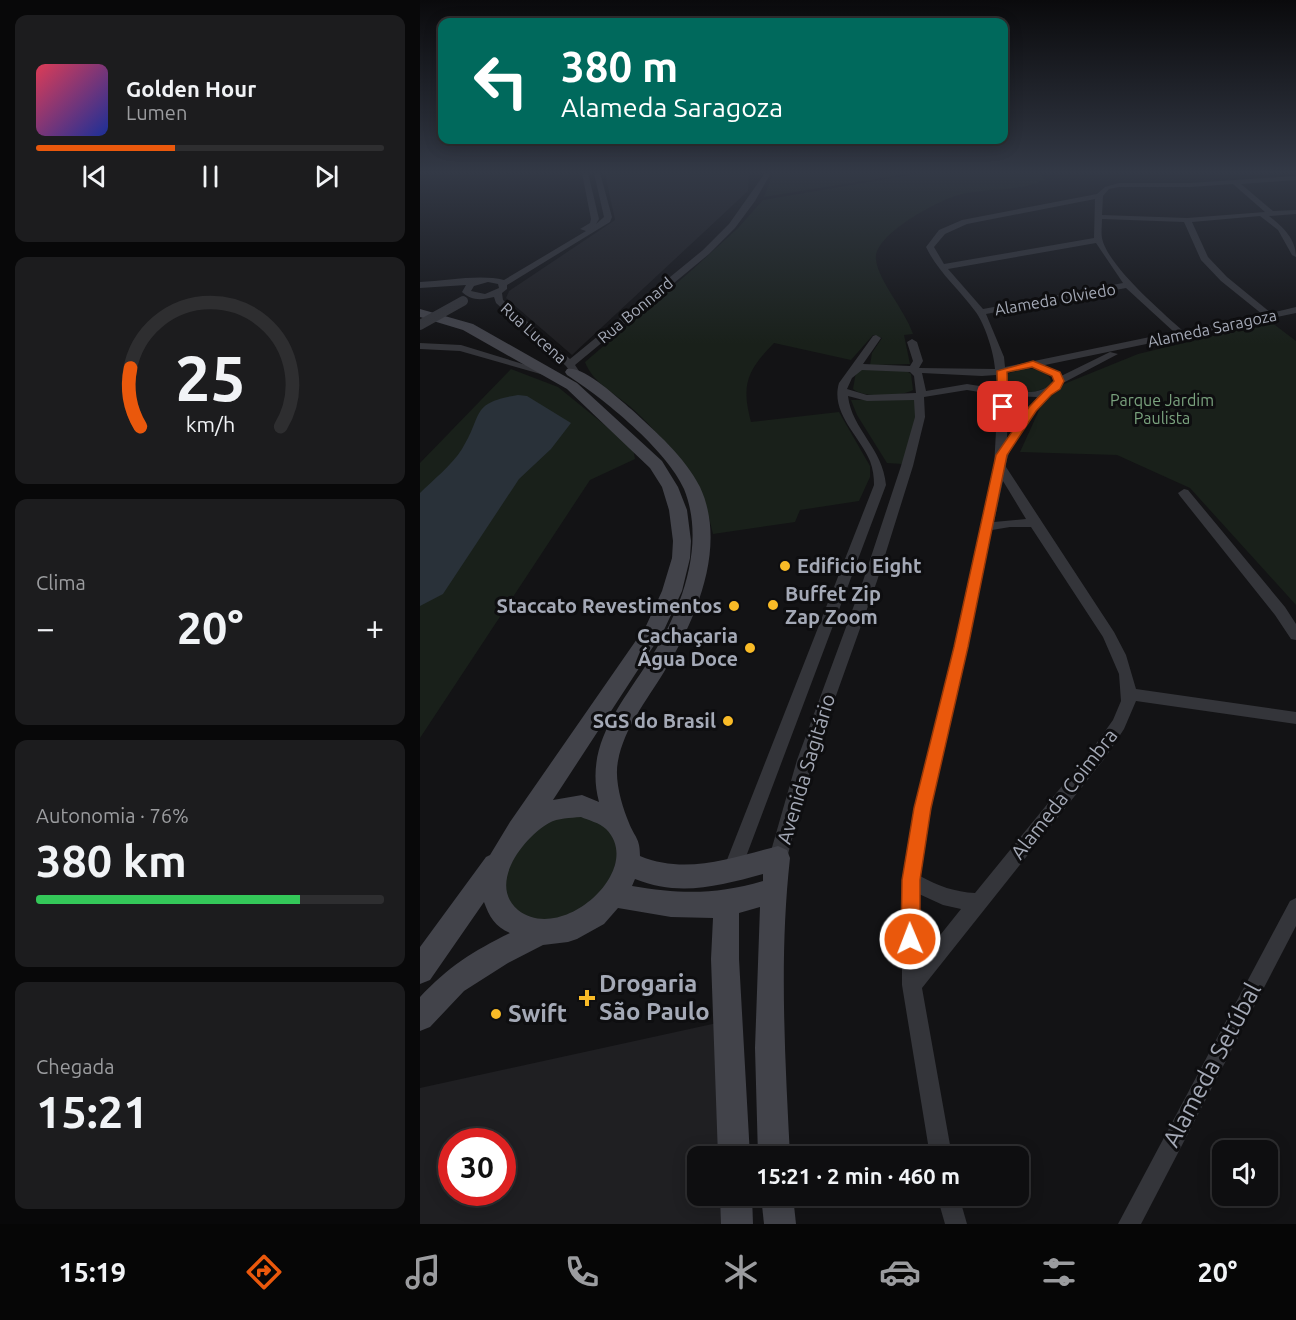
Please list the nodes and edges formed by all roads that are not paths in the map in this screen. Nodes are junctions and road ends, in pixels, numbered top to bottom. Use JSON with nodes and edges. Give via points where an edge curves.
{"nodes":[{"id":1,"x":581,"y":230,"type":"edge"},
{"id":2,"x":593,"y":230,"type":"edge"},
{"id":3,"x":726,"y":230,"type":"edge"},
{"id":4,"x":946,"y":230,"type":"edge"},
{"id":5,"x":1098,"y":230,"type":"edge"},
{"id":6,"x":1192,"y":230,"type":"edge"},
{"id":7,"x":1282,"y":230,"type":"edge"},
{"id":8,"x":1098,"y":240,"type":"junction"},
{"id":9,"x":1296,"y":255,"type":"edge"},
{"id":10,"x":944,"y":267,"type":"junction"},
{"id":11,"x":494,"y":279,"type":"junction"},
{"id":12,"x":475,"y":282,"type":"junction"},
{"id":13,"x":503,"y":284,"type":"junction"},
{"id":14,"x":420,"y":285,"type":"edge"},
{"id":15,"x":1128,"y":285,"type":"junction"},
{"id":16,"x":498,"y":293,"type":"junction"},
{"id":17,"x":466,"y":298,"type":"junction"},
{"id":18,"x":420,"y":304,"type":"edge"},
{"id":19,"x":1296,"y":310,"type":"edge"},
{"id":20,"x":981,"y":312,"type":"junction"},
{"id":21,"x":420,"y":313,"type":"edge"},
{"id":22,"x":1267,"y":314,"type":"junction"},
{"id":23,"x":420,"y":325,"type":"edge"},
{"id":24,"x":1181,"y":334,"type":"junction"},
{"id":25,"x":876,"y":338,"type":"dead end"},
{"id":26,"x":912,"y":342,"type":"dead end"},
{"id":27,"x":420,"y":346,"type":"edge"},
{"id":28,"x":1128,"y":346,"type":"junction"},
{"id":29,"x":1089,"y":353,"type":"junction"},
{"id":30,"x":1099,"y":361,"type":"junction"},
{"id":31,"x":1033,"y":364,"type":"junction"},
{"id":32,"x":572,"y":369,"type":"junction"},
{"id":33,"x":855,"y":369,"type":"junction"},
{"id":34,"x":915,"y":370,"type":"junction"},
{"id":35,"x":1002,"y":371,"type":"junction"},
{"id":36,"x":949,"y":373,"type":"junction"},
{"id":37,"x":552,"y":374,"type":"junction"},
{"id":38,"x":1059,"y":381,"type":"junction"},
{"id":39,"x":953,"y":387,"type":"junction"},
{"id":40,"x":842,"y":391,"type":"junction"},
{"id":41,"x":1003,"y":392,"type":"junction"},
{"id":42,"x":1047,"y":392,"type":"junction"},
{"id":43,"x":920,"y":395,"type":"junction"},
{"id":44,"x":1001,"y":461,"type":"junction"},
{"id":45,"x":1184,"y":493,"type":"dead end"},
{"id":46,"x":1034,"y":523,"type":"junction"},
{"id":47,"x":988,"y":527,"type":"junction"},
{"id":48,"x":1296,"y":635,"type":"edge"},
{"id":49,"x":1129,"y":694,"type":"junction"},
{"id":50,"x":1296,"y":718,"type":"edge"},
{"id":51,"x":617,"y":821,"type":"junction"},
{"id":52,"x":519,"y":830,"type":"junction"},
{"id":53,"x":500,"y":858,"type":"junction"},
{"id":54,"x":778,"y":858,"type":"junction"},
{"id":55,"x":629,"y":864,"type":"junction"},
{"id":56,"x":732,"y":870,"type":"junction"},
{"id":57,"x":911,"y":880,"type":"junction"},
{"id":58,"x":773,"y":891,"type":"junction"},
{"id":59,"x":615,"y":895,"type":"junction"},
{"id":60,"x":979,"y":902,"type":"junction"},
{"id":61,"x":726,"y":904,"type":"junction"},
{"id":62,"x":1296,"y":907,"type":"edge"},
{"id":63,"x":541,"y":932,"type":"junction"},
{"id":64,"x":420,"y":970,"type":"edge"},
{"id":65,"x":912,"y":985,"type":"junction"},
{"id":66,"x":420,"y":1017,"type":"edge"},
{"id":67,"x":734,"y":1146,"type":"edge"},
{"id":68,"x":773,"y":1146,"type":"edge"},
{"id":69,"x":939,"y":1146,"type":"edge"},
{"id":70,"x":736,"y":1206,"type":"edge"},
{"id":71,"x":778,"y":1206,"type":"edge"},
{"id":72,"x":951,"y":1206,"type":"edge"},
{"id":73,"x":737,"y":1224,"type":"edge"},
{"id":74,"x":780,"y":1224,"type":"edge"},
{"id":75,"x":956,"y":1224,"type":"edge"},
{"id":76,"x":1129,"y":1224,"type":"edge"}],
"edges":[{"from":1,"to":11,"type":"street"},
{"from":2,"to":13,"type":"street"},
{"from":3,"to":32,"type":"street","name":"Rua Bonnard"},
{"from":4,"to":10,"type":"street","via":[[930,247]]},
{"from":5,"to":8,"type":"street"},
{"from":6,"to":22,"type":"street","via":[[1204,258]]},
{"from":7,"to":9,"type":"street"},
{"from":8,"to":10,"type":"street"},
{"from":8,"to":15,"type":"street"},
{"from":10,"to":20,"type":"street"},
{"from":11,"to":12,"type":"street"},
{"from":11,"to":13,"type":"street"},
{"from":12,"to":14,"type":"street"},
{"from":12,"to":17,"type":"street","via":[[466,289]]},
{"from":13,"to":16,"type":"street"},
{"from":15,"to":20,"type":"street","name":"Alameda Olviedo"},
{"from":15,"to":24,"type":"street"},
{"from":16,"to":17,"type":"street"},
{"from":16,"to":32,"type":"street","name":"Rua Lucena","via":[[499,302]]},
{"from":17,"to":23,"type":"street","bridge":true},
{"from":18,"to":32,"type":"main road","via":[[456,310],[482,320]]},
{"from":19,"to":22,"type":"street","name":"Alameda Saragoza"},
{"from":20,"to":35,"type":"street"},
{"from":21,"to":37,"type":"main road","via":[[468,327]]},
{"from":22,"to":24,"type":"street","name":"Alameda Saragoza"},
{"from":24,"to":28,"type":"street","name":"Alameda Saragoza"},
{"from":25,"to":33,"type":"street"},
{"from":26,"to":34,"type":"street","via":[[918,361]]},
{"from":27,"to":37,"type":"street","via":[[461,348]]},
{"from":28,"to":29,"type":"street","name":"Alameda Saragoza"},
{"from":28,"to":30,"type":"street","name":"Alameda Saragoza"},
{"from":29,"to":30,"type":"street"},
{"from":29,"to":31,"type":"street","name":"Alameda Saragoza"},
{"from":30,"to":38,"type":"street","name":"Alameda Saragoza"},
{"from":31,"to":35,"type":"street","name":"Alameda Saragoza"},
{"from":31,"to":38,"type":"street","via":[[1052,371]]},
{"from":32,"to":51,"type":"main road","via":[[665,450],[692,489],[701,521],[700,557],[675,635],[623,721],[606,760]]},
{"from":33,"to":34,"type":"street","name":"Alameda Saragoza"},
{"from":33,"to":40,"type":"street","via":[[843,383]]},
{"from":34,"to":36,"type":"street","name":"Alameda Saragoza"},
{"from":34,"to":43,"type":"street","name":"Avenida Sagitário"},
{"from":35,"to":36,"type":"street","name":"Alameda Saragoza"},
{"from":35,"to":41,"type":"street"},
{"from":36,"to":39,"type":"street"},
{"from":37,"to":52,"type":"main road","via":[[572,386],[656,465],[678,510],[681,558],[672,591],[654,630]]},
{"from":38,"to":42,"type":"street","name":"Alameda Saragoza"},
{"from":39,"to":41,"type":"street"},
{"from":39,"to":43,"type":"street"},
{"from":40,"to":43,"type":"street","via":[[867,398]]},
{"from":40,"to":56,"type":"street","name":"Avenida Sagitário","via":[[849,416],[874,455],[880,485]]},
{"from":41,"to":42,"type":"street","via":[[1028,396]]},
{"from":41,"to":44,"type":"street"},
{"from":42,"to":44,"type":"street","name":"Alameda Saragoza","via":[[1032,409]]},
{"from":43,"to":54,"type":"street","name":"Avenida Sagitário","via":[[920,417],[907,466],[805,760]]},
{"from":44,"to":46,"type":"street"},
{"from":44,"to":47,"type":"street"},
{"from":45,"to":48,"type":"street"},
{"from":46,"to":47,"type":"street"},
{"from":46,"to":49,"type":"street","via":[[1100,621],[1125,671]]},
{"from":47,"to":57,"type":"street","via":[[922,808]]},
{"from":49,"to":50,"type":"street"},
{"from":49,"to":60,"type":"street","name":"Alameda Coimbra","via":[[1122,719],[1099,753]]},
{"from":51,"to":52,"type":"main road","via":[[601,810],[582,806],[560,808]]},
{"from":51,"to":55,"type":"main road","via":[[625,833]]},
{"from":52,"to":53,"type":"main road"},
{"from":53,"to":63,"type":"main road","via":[[494,888],[498,905],[508,919]]},
{"from":53,"to":64,"type":"main road"},
{"from":54,"to":56,"type":"main road"},
{"from":54,"to":58,"type":"main road","name":"Avenida Sagitário"},
{"from":55,"to":56,"type":"main road","via":[[645,873],[685,880]]},
{"from":55,"to":59,"type":"main road"},
{"from":57,"to":60,"type":"street","via":[[957,902]]},
{"from":57,"to":65,"type":"street"},
{"from":58,"to":61,"type":"main road"},
{"from":58,"to":68,"type":"main road","name":"Avenida Sagitário"},
{"from":59,"to":61,"type":"main road","via":[[663,904]]},
{"from":59,"to":63,"type":"main road","via":[[597,913],[574,927]]},
{"from":60,"to":65,"type":"street","name":"Alameda Coimbra"},
{"from":61,"to":67,"type":"main road"},
{"from":62,"to":76,"type":"street","name":"Alameda Setúbal"},
{"from":63,"to":66,"type":"main road","via":[[454,981]]},
{"from":65,"to":69,"type":"street"},
{"from":70,"to":73,"type":"main road"},
{"from":71,"to":74,"type":"main road"},
{"from":72,"to":75,"type":"street"}]}
